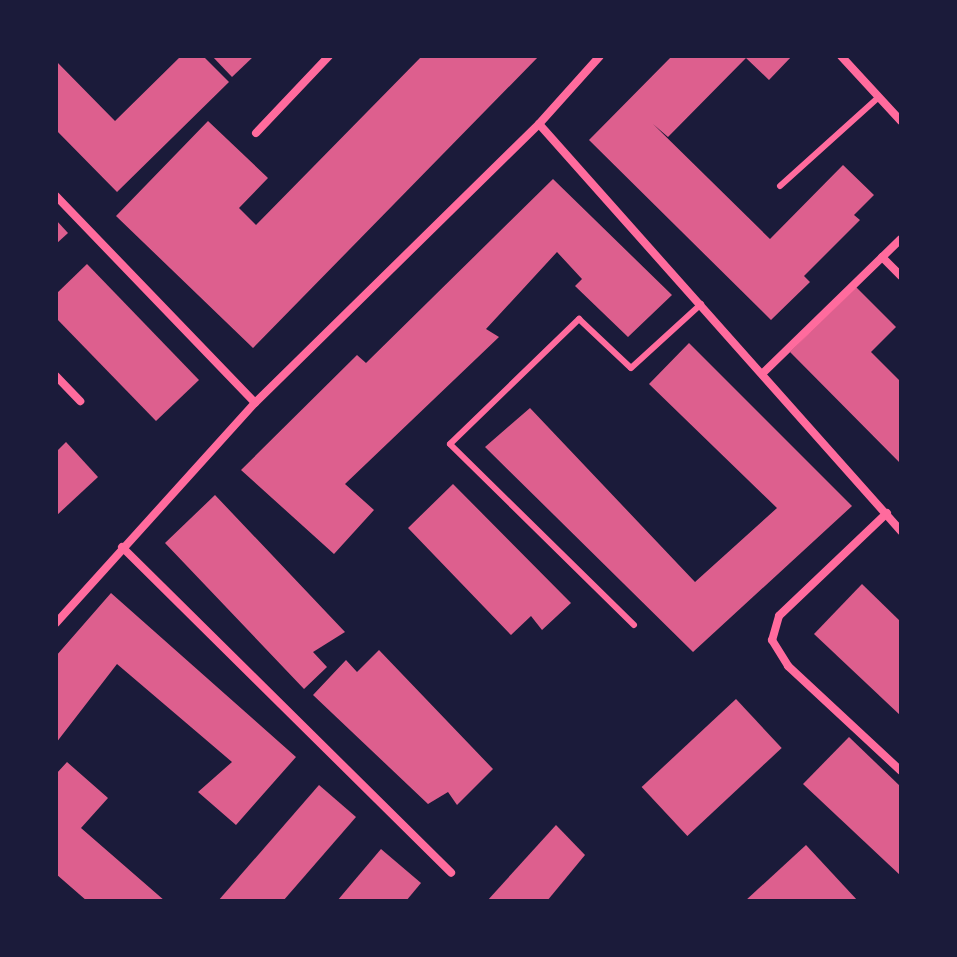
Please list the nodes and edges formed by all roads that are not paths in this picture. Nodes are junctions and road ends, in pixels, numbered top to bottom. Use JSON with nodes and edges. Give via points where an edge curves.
{"nodes":[{"id":1,"x":329,"y":56,"type":"edge"},
{"id":2,"x":600,"y":56,"type":"edge"},
{"id":3,"x":841,"y":56,"type":"edge"},
{"id":4,"x":879,"y":97,"type":"junction"},
{"id":5,"x":901,"y":121,"type":"edge"},
{"id":6,"x":539,"y":124,"type":"junction"},
{"id":7,"x":256,"y":133,"type":"dead end"},
{"id":8,"x":780,"y":186,"type":"dead end"},
{"id":9,"x":56,"y":196,"type":"edge"},
{"id":10,"x":901,"y":239,"type":"edge"},
{"id":11,"x":882,"y":257,"type":"junction"},
{"id":12,"x":901,"y":276,"type":"edge"},
{"id":13,"x":701,"y":304,"type":"junction"},
{"id":14,"x":763,"y":373,"type":"junction"},
{"id":15,"x":56,"y":376,"type":"edge"},
{"id":16,"x":80,"y":401,"type":"dead end"},
{"id":17,"x":255,"y":403,"type":"junction"},
{"id":18,"x":887,"y":513,"type":"junction"},
{"id":19,"x":901,"y":531,"type":"edge"},
{"id":20,"x":122,"y":547,"type":"junction"},
{"id":21,"x":56,"y":623,"type":"edge"},
{"id":22,"x":634,"y":625,"type":"dead end"},
{"id":23,"x":901,"y":771,"type":"edge"},
{"id":24,"x":451,"y":873,"type":"dead end"}],
"edges":[{"from":1,"to":7,"type":"street"},
{"from":2,"to":6,"type":"street"},
{"from":3,"to":4,"type":"street"},
{"from":4,"to":5,"type":"street"},
{"from":4,"to":8,"type":"lane"},
{"from":6,"to":13,"type":"street"},
{"from":6,"to":17,"type":"street"},
{"from":9,"to":17,"type":"street"},
{"from":10,"to":11,"type":"street"},
{"from":11,"to":12,"type":"street"},
{"from":11,"to":14,"type":"street"},
{"from":13,"to":14,"type":"street"},
{"from":13,"to":22,"type":"lane","via":[[631,368],[579,319],[450,444]]},
{"from":14,"to":18,"type":"street"},
{"from":15,"to":16,"type":"street"},
{"from":17,"to":20,"type":"street"},
{"from":18,"to":19,"type":"street"},
{"from":18,"to":23,"type":"street","via":[[779,616],[772,640],[788,666]]},
{"from":20,"to":21,"type":"street"},
{"from":20,"to":24,"type":"street"}]}
